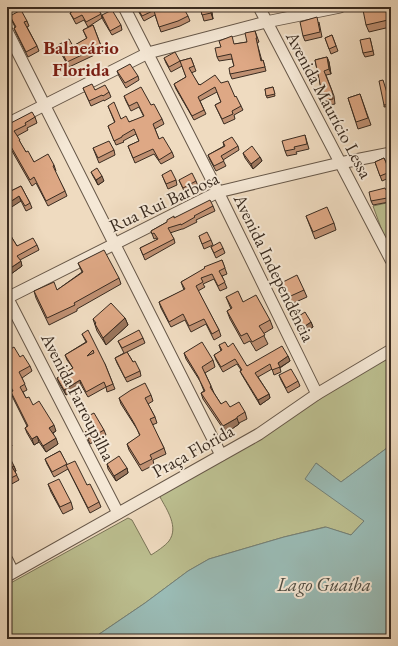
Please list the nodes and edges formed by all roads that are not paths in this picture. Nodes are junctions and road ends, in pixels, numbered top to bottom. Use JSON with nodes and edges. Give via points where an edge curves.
{"nodes":[{"id":1,"x":124,"y":7,"type":"edge"},
{"id":2,"x":259,"y":7,"type":"edge"},
{"id":3,"x":340,"y":7,"type":"edge"},
{"id":4,"x":266,"y":22,"type":"junction"},
{"id":5,"x":7,"y":31,"type":"edge"},
{"id":6,"x":148,"y":53,"type":"junction"},
{"id":7,"x":45,"y":105,"type":"junction"},
{"id":8,"x":7,"y":124,"type":"edge"},
{"id":9,"x":391,"y":153,"type":"edge"},
{"id":10,"x":340,"y":163,"type":"junction"},
{"id":11,"x":218,"y":192,"type":"junction"},
{"id":12,"x":114,"y":244,"type":"junction"},
{"id":13,"x":391,"y":260,"type":"edge"},
{"id":14,"x":7,"y":297,"type":"edge"},
{"id":15,"x":391,"y":350,"type":"edge"},
{"id":16,"x":317,"y":394,"type":"junction"},
{"id":17,"x":220,"y":455,"type":"junction"},
{"id":18,"x":118,"y":512,"type":"junction"},
{"id":19,"x":7,"y":560,"type":"edge"},
{"id":20,"x":10,"y":574,"type":"edge"}],
"edges":[{"from":1,"to":6,"type":"street","name":"Avenida Independência"},
{"from":2,"to":4,"type":"street","name":"Avenida Maurício Lessa"},
{"from":3,"to":4,"type":"street"},
{"from":4,"to":6,"type":"street"},
{"from":4,"to":10,"type":"street","name":"Avenida Maurício Lessa"},
{"from":5,"to":7,"type":"street"},
{"from":6,"to":7,"type":"street"},
{"from":6,"to":11,"type":"street","name":"Avenida Independência"},
{"from":7,"to":8,"type":"street"},
{"from":7,"to":12,"type":"street"},
{"from":9,"to":10,"type":"street","name":"Rua Rui Barbosa"},
{"from":10,"to":11,"type":"street","name":"Rua Rui Barbosa"},
{"from":10,"to":13,"type":"street","name":"Avenida Maurício Lessa"},
{"from":11,"to":12,"type":"street","name":"Rua Rui Barbosa"},
{"from":11,"to":16,"type":"street","name":"Avenida Independência"},
{"from":12,"to":14,"type":"street","name":"Rua Rui Barbosa"},
{"from":12,"to":17,"type":"street"},
{"from":14,"to":18,"type":"street","name":"Avenida Farroupilha"},
{"from":15,"to":16,"type":"street","name":"Praça Florida"},
{"from":16,"to":17,"type":"street","name":"Praça Florida","via":[[259,434]]},
{"from":17,"to":18,"type":"street","name":"Praça Florida"},
{"from":18,"to":20,"type":"street","name":"Praça Florida"},
{"from":19,"to":20,"type":"street"}]}
